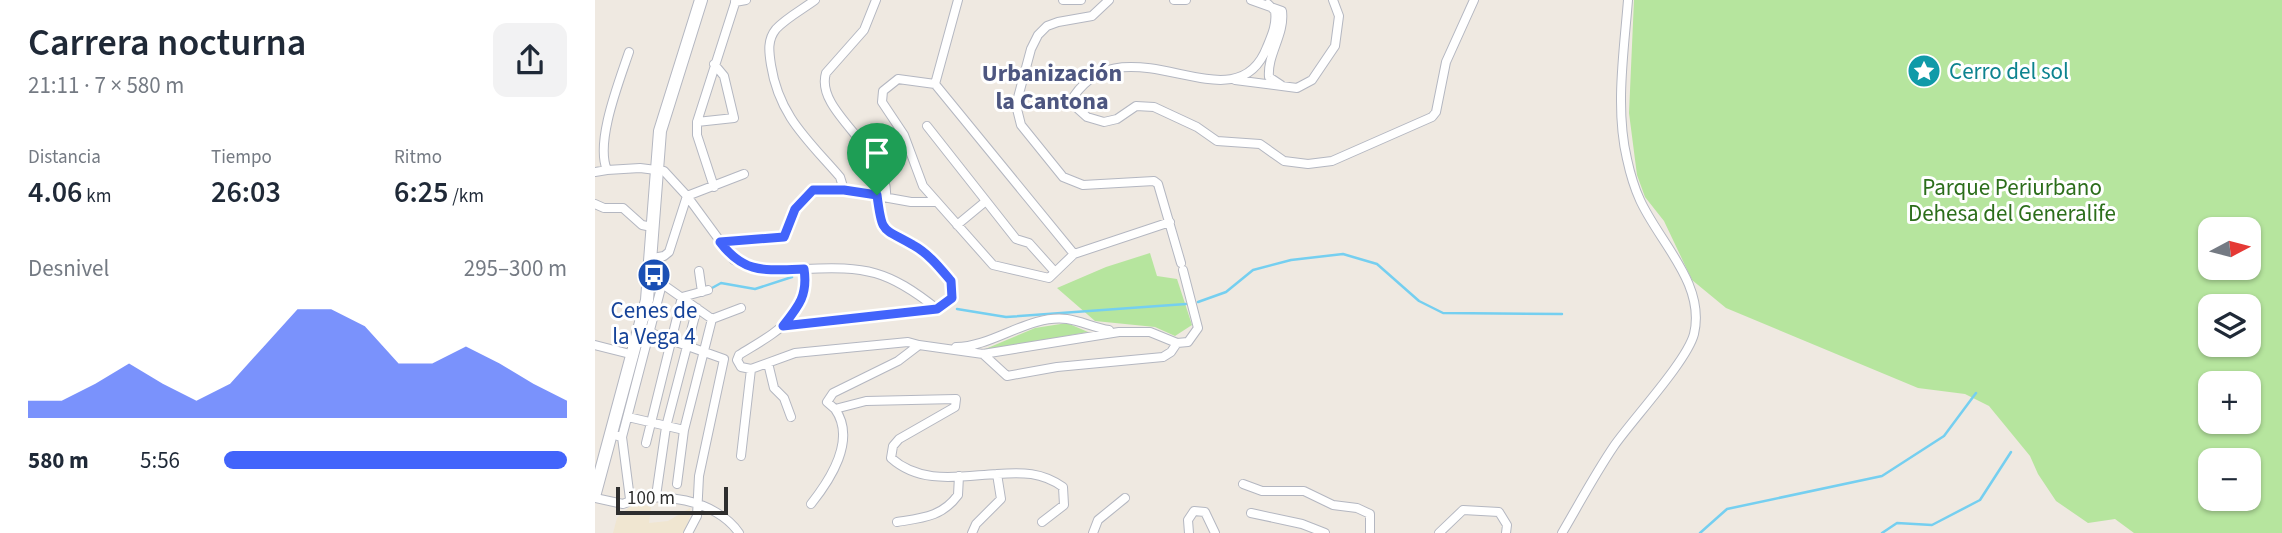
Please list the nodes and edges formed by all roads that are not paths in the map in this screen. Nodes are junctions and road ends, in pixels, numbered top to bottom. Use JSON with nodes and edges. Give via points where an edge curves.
{"nodes":[{"id":1,"x":701,"y":0,"type":"edge"},
{"id":2,"x":747,"y":0,"type":"edge"},
{"id":3,"x":815,"y":0,"type":"edge"},
{"id":4,"x":876,"y":0,"type":"edge"},
{"id":5,"x":958,"y":0,"type":"edge"},
{"id":6,"x":1063,"y":0,"type":"edge"},
{"id":7,"x":1081,"y":0,"type":"edge"},
{"id":8,"x":1109,"y":0,"type":"edge"},
{"id":9,"x":1174,"y":0,"type":"edge"},
{"id":10,"x":1186,"y":0,"type":"edge"},
{"id":11,"x":1251,"y":0,"type":"edge"},
{"id":12,"x":1333,"y":0,"type":"edge"},
{"id":13,"x":1474,"y":0,"type":"edge"},
{"id":14,"x":1628,"y":0,"type":"edge"},
{"id":15,"x":736,"y":1,"type":"edge"},
{"id":16,"x":1268,"y":4,"type":"junction"},
{"id":17,"x":629,"y":52,"type":"dead end"},
{"id":18,"x":714,"y":64,"type":"junction"},
{"id":19,"x":1254,"y":68,"type":"junction"},
{"id":20,"x":1232,"y":80,"type":"junction"},
{"id":21,"x":1265,"y":83,"type":"junction"},
{"id":22,"x":935,"y":84,"type":"junction"},
{"id":23,"x":697,"y":122,"type":"junction"},
{"id":24,"x":927,"y":126,"type":"dead end"},
{"id":25,"x":655,"y":169,"type":"junction"},
{"id":26,"x":607,"y":170,"type":"junction"},
{"id":27,"x":595,"y":173,"type":"edge"},
{"id":28,"x":744,"y":174,"type":"dead end"},
{"id":29,"x":714,"y":187,"type":"junction"},
{"id":30,"x":844,"y":190,"type":"junction"},
{"id":31,"x":687,"y":196,"type":"junction"},
{"id":32,"x":881,"y":196,"type":"junction"},
{"id":33,"x":986,"y":201,"type":"junction"},
{"id":34,"x":935,"y":202,"type":"junction"},
{"id":35,"x":595,"y":204,"type":"edge"},
{"id":36,"x":1170,"y":222,"type":"junction"},
{"id":37,"x":957,"y":225,"type":"junction"},
{"id":38,"x":652,"y":227,"type":"junction"},
{"id":39,"x":720,"y":242,"type":"junction"},
{"id":40,"x":1074,"y":254,"type":"junction"},
{"id":41,"x":653,"y":258,"type":"junction"},
{"id":42,"x":804,"y":269,"type":"junction"},
{"id":43,"x":699,"y":271,"type":"dead end"},
{"id":44,"x":1055,"y":272,"type":"junction"},
{"id":45,"x":651,"y":276,"type":"junction"},
{"id":46,"x":662,"y":284,"type":"junction"},
{"id":47,"x":682,"y":297,"type":"junction"},
{"id":48,"x":697,"y":308,"type":"junction"},
{"id":49,"x":740,"y":308,"type":"dead end"},
{"id":50,"x":937,"y":309,"type":"junction"},
{"id":51,"x":712,"y":320,"type":"junction"},
{"id":52,"x":783,"y":326,"type":"junction"},
{"id":53,"x":1119,"y":332,"type":"junction"},
{"id":54,"x":651,"y":333,"type":"junction"},
{"id":55,"x":670,"y":341,"type":"junction"},
{"id":56,"x":1177,"y":343,"type":"junction"},
{"id":57,"x":595,"y":345,"type":"edge"},
{"id":58,"x":919,"y":345,"type":"junction"},
{"id":59,"x":686,"y":346,"type":"junction"},
{"id":60,"x":929,"y":348,"type":"junction"},
{"id":61,"x":703,"y":352,"type":"junction"},
{"id":62,"x":983,"y":354,"type":"junction"},
{"id":63,"x":633,"y":355,"type":"junction"},
{"id":64,"x":768,"y":363,"type":"junction"},
{"id":65,"x":751,"y":369,"type":"junction"},
{"id":66,"x":835,"y":409,"type":"junction"},
{"id":67,"x":628,"y":417,"type":"junction"},
{"id":68,"x":791,"y":417,"type":"dead end"},
{"id":69,"x":650,"y":423,"type":"junction"},
{"id":70,"x":666,"y":427,"type":"junction"},
{"id":71,"x":684,"y":430,"type":"junction"},
{"id":72,"x":617,"y":435,"type":"junction"},
{"id":73,"x":646,"y":443,"type":"dead end"},
{"id":74,"x":741,"y":456,"type":"dead end"},
{"id":75,"x":997,"y":474,"type":"junction"},
{"id":76,"x":959,"y":476,"type":"junction"},
{"id":77,"x":677,"y":484,"type":"dead end"},
{"id":78,"x":1243,"y":484,"type":"dead end"},
{"id":79,"x":595,"y":496,"type":"edge"},
{"id":80,"x":656,"y":496,"type":"junction"},
{"id":81,"x":1125,"y":498,"type":"dead end"},
{"id":82,"x":630,"y":499,"type":"junction"},
{"id":83,"x":811,"y":504,"type":"dead end"},
{"id":84,"x":697,"y":505,"type":"junction"},
{"id":85,"x":1251,"y":513,"type":"dead end"},
{"id":86,"x":897,"y":522,"type":"dead end"},
{"id":87,"x":1042,"y":522,"type":"dead end"},
{"id":88,"x":688,"y":533,"type":"edge"},
{"id":89,"x":739,"y":533,"type":"edge"},
{"id":90,"x":972,"y":533,"type":"edge"},
{"id":91,"x":1093,"y":533,"type":"edge"},
{"id":92,"x":1189,"y":533,"type":"edge"},
{"id":93,"x":1215,"y":533,"type":"edge"},
{"id":94,"x":1325,"y":533,"type":"edge"},
{"id":95,"x":1370,"y":533,"type":"edge"},
{"id":96,"x":1439,"y":533,"type":"edge"},
{"id":97,"x":1506,"y":533,"type":"edge"},
{"id":98,"x":1562,"y":533,"type":"edge"}],
"edges":[{"from":1,"to":25,"type":"street","via":[[660,131]]},
{"from":2,"to":15,"type":"street"},
{"from":3,"to":30,"type":"street","via":[[777,29],[769,41],[774,88],[784,111],[840,177]]},
{"from":4,"to":32,"type":"street","via":[[864,30],[824,81],[832,104],[871,152],[887,187]]},
{"from":5,"to":22,"type":"street"},
{"from":6,"to":7,"type":"street"},
{"from":8,"to":36,"type":"street","via":[[1092,16],[1058,22],[1038,35],[1016,105],[1021,125],[1063,177],[1083,185],[1159,184]]},
{"from":9,"to":10,"type":"street"},
{"from":11,"to":16,"type":"street"},
{"from":12,"to":21,"type":"street","via":[[1339,16],[1335,46],[1312,80],[1305,86]]},
{"from":13,"to":20,"type":"street","via":[[1449,53],[1432,117],[1332,162],[1284,161],[1260,144],[1217,141],[1154,107],[1136,106],[1104,122],[1087,117],[1077,108],[1074,96],[1095,74],[1125,64]]},
{"from":14,"to":98,"type":"street","via":[[1624,141],[1640,200],[1693,298],[1696,318],[1688,348],[1613,447]]},
{"from":15,"to":18,"type":"street"},
{"from":16,"to":19,"type":"street","via":[[1275,11],[1274,30],[1263,59]]},
{"from":16,"to":21,"type":"street","via":[[1278,7],[1283,18]]},
{"from":17,"to":26,"type":"street","via":[[602,142],[602,162]]},
{"from":18,"to":23,"type":"street"},
{"from":18,"to":23,"type":"street","via":[[724,76],[734,118]]},
{"from":19,"to":20,"type":"street"},
{"from":19,"to":21,"type":"street","via":[[1256,80]]},
{"from":20,"to":21,"type":"street"},
{"from":22,"to":34,"type":"street","via":[[898,79],[883,91],[882,102],[904,135],[923,187]]},
{"from":22,"to":40,"type":"street"},
{"from":23,"to":29,"type":"street"},
{"from":24,"to":33,"type":"street"},
{"from":25,"to":26,"type":"street"},
{"from":25,"to":31,"type":"street","via":[[672,177]]},
{"from":25,"to":38,"type":"street"},
{"from":26,"to":27,"type":"street"},
{"from":28,"to":29,"type":"street"},
{"from":29,"to":31,"type":"street"},
{"from":30,"to":32,"type":"street"},
{"from":30,"to":39,"type":"street","via":[[813,190],[802,198],[784,237]]},
{"from":31,"to":39,"type":"street"},
{"from":31,"to":41,"type":"street","via":[[669,252]]},
{"from":32,"to":34,"type":"street"},
{"from":32,"to":50,"type":"street","via":[[881,222],[886,231],[915,246],[951,281],[952,298]]},
{"from":33,"to":37,"type":"street"},
{"from":33,"to":44,"type":"street","via":[[1016,239],[1029,243]]},
{"from":34,"to":37,"type":"street"},
{"from":35,"to":38,"type":"street","via":[[623,208],[642,225]]},
{"from":36,"to":40,"type":"street"},
{"from":36,"to":56,"type":"street","via":[[1198,328],[1188,342]]},
{"from":37,"to":44,"type":"street","via":[[993,265],[1049,278]]},
{"from":38,"to":41,"type":"street"},
{"from":39,"to":42,"type":"street","via":[[734,260],[747,266]]},
{"from":40,"to":44,"type":"street"},
{"from":41,"to":45,"type":"street"},
{"from":42,"to":50,"type":"street","via":[[870,270],[916,292]]},
{"from":42,"to":52,"type":"street","via":[[807,288],[801,305]]},
{"from":43,"to":47,"type":"street","via":[[705,291]]},
{"from":45,"to":46,"type":"street"},
{"from":45,"to":63,"type":"street"},
{"from":46,"to":47,"type":"street"},
{"from":46,"to":54,"type":"street"},
{"from":47,"to":48,"type":"street"},
{"from":47,"to":55,"type":"street"},
{"from":48,"to":51,"type":"street"},
{"from":48,"to":59,"type":"street"},
{"from":49,"to":51,"type":"street"},
{"from":50,"to":52,"type":"street"},
{"from":51,"to":61,"type":"street"},
{"from":52,"to":65,"type":"street","via":[[739,355],[741,367]]},
{"from":53,"to":56,"type":"street","via":[[1150,332]]},
{"from":53,"to":60,"type":"street","via":[[1065,319],[1041,322],[970,347]]},
{"from":53,"to":62,"type":"street"},
{"from":54,"to":55,"type":"street"},
{"from":54,"to":67,"type":"street"},
{"from":55,"to":59,"type":"street"},
{"from":55,"to":69,"type":"street"},
{"from":56,"to":62,"type":"street","via":[[1163,357],[1007,376]]},
{"from":57,"to":63,"type":"street"},
{"from":58,"to":60,"type":"street"},
{"from":58,"to":64,"type":"street","via":[[908,342],[796,353]]},
{"from":58,"to":66,"type":"street","via":[[898,361],[833,393],[827,402]]},
{"from":59,"to":61,"type":"street"},
{"from":59,"to":70,"type":"street"},
{"from":60,"to":62,"type":"street"},
{"from":61,"to":71,"type":"street"},
{"from":61,"to":84,"type":"street","via":[[722,356],[725,363],[699,476]]},
{"from":63,"to":72,"type":"street"},
{"from":64,"to":65,"type":"street"},
{"from":64,"to":68,"type":"street","via":[[774,388],[784,398]]},
{"from":65,"to":74,"type":"street"},
{"from":66,"to":76,"type":"street","via":[[866,401],[956,399],[955,407],[899,439],[891,458],[916,475]]},
{"from":66,"to":83,"type":"street","via":[[842,433],[838,465]]},
{"from":67,"to":69,"type":"street"},
{"from":67,"to":72,"type":"street"},
{"from":69,"to":70,"type":"street"},
{"from":69,"to":73,"type":"street"},
{"from":70,"to":71,"type":"street"},
{"from":70,"to":80,"type":"street"},
{"from":71,"to":77,"type":"street"},
{"from":72,"to":79,"type":"street"},
{"from":72,"to":82,"type":"street"},
{"from":75,"to":76,"type":"street"},
{"from":75,"to":87,"type":"street","via":[[1047,476],[1062,487],[1064,505]]},
{"from":75,"to":90,"type":"street","via":[[1002,499]]},
{"from":76,"to":86,"type":"street","via":[[958,495],[944,510],[932,517]]},
{"from":78,"to":95,"type":"street","via":[[1262,491],[1304,491],[1333,505],[1357,508],[1370,514]]},
{"from":79,"to":82,"type":"street","via":[[623,504]]},
{"from":80,"to":82,"type":"street"},
{"from":80,"to":84,"type":"street"},
{"from":81,"to":91,"type":"street","via":[[1098,520]]},
{"from":84,"to":88,"type":"street"},
{"from":84,"to":89,"type":"street","via":[[732,522]]},
{"from":85,"to":94,"type":"street"},
{"from":92,"to":93,"type":"street","via":[[1188,520],[1195,511],[1205,512]]},
{"from":96,"to":97,"type":"street","via":[[1463,510],[1485,509],[1499,512]]}]}
